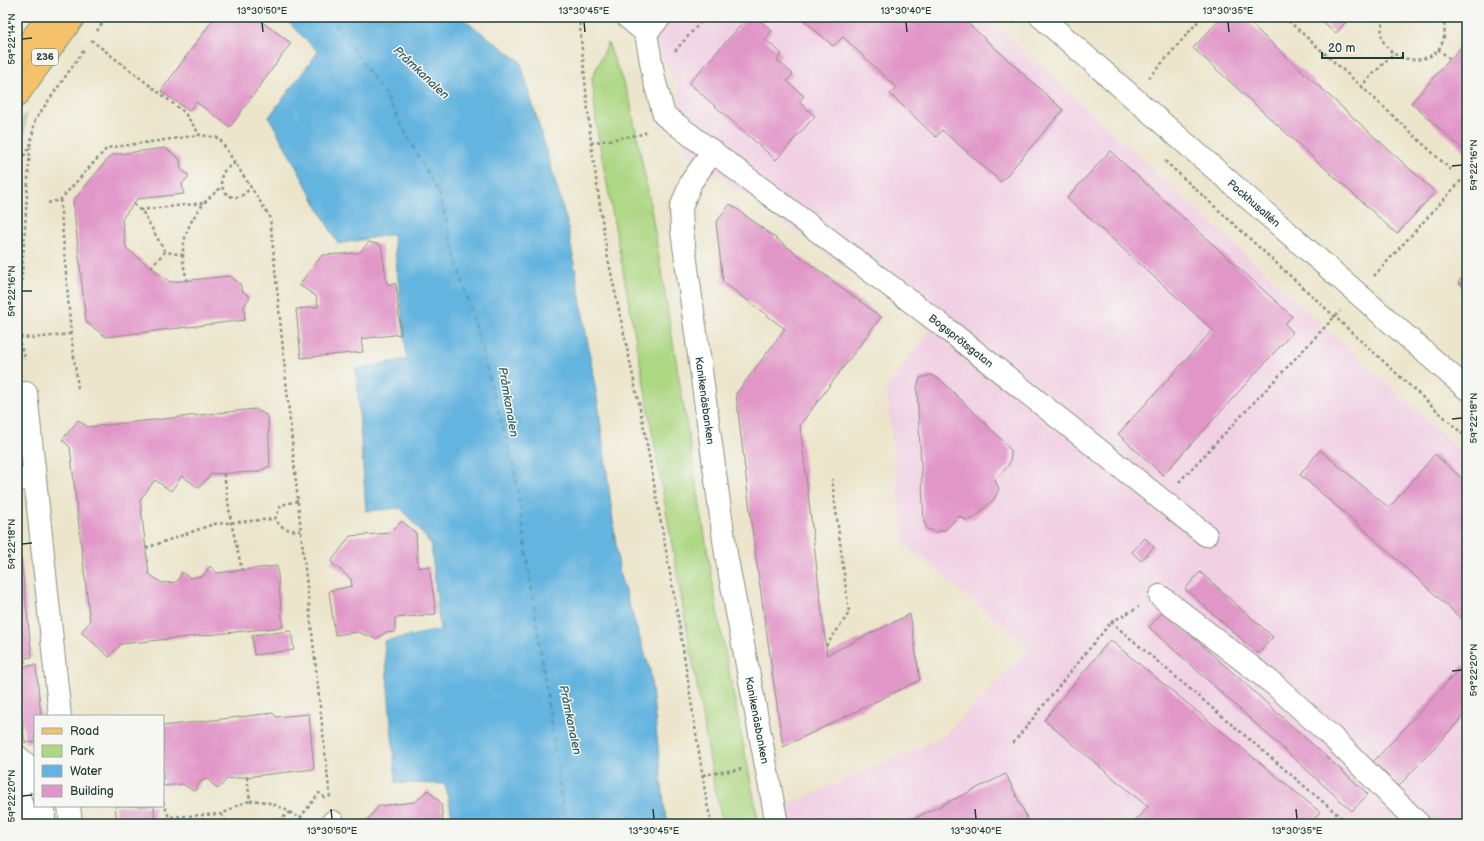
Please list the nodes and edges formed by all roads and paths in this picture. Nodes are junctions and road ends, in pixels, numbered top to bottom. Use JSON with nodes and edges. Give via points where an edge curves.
{"nodes":[{"id":1,"x":48,"y":17,"type":"edge"},
{"id":2,"x":74,"y":17,"type":"edge"},
{"id":3,"x":106,"y":17,"type":"edge"},
{"id":4,"x":579,"y":17,"type":"edge"},
{"id":5,"x":627,"y":17,"type":"edge"},
{"id":6,"x":660,"y":17,"type":"edge"},
{"id":7,"x":1008,"y":17,"type":"edge"},
{"id":8,"x":1041,"y":17,"type":"edge"},
{"id":9,"x":1202,"y":17,"type":"edge"},
{"id":10,"x":1284,"y":17,"type":"edge"},
{"id":11,"x":1385,"y":17,"type":"edge"},
{"id":12,"x":1443,"y":17,"type":"edge"},
{"id":13,"x":1020,"y":28,"type":"dead end"},
{"id":14,"x":646,"y":33,"type":"junction"},
{"id":15,"x":90,"y":40,"type":"junction"},
{"id":16,"x":1438,"y":50,"type":"junction"},
{"id":17,"x":1393,"y":54,"type":"junction"},
{"id":18,"x":17,"y":58,"type":"edge"},
{"id":19,"x":1450,"y":59,"type":"dead end"},
{"id":20,"x":1149,"y":78,"type":"dead end"},
{"id":21,"x":1361,"y":86,"type":"junction"},
{"id":22,"x":17,"y":96,"type":"edge"},
{"id":23,"x":200,"y":135,"type":"junction"},
{"id":24,"x":30,"y":147,"type":"junction"},
{"id":25,"x":713,"y":151,"type":"junction"},
{"id":26,"x":1159,"y":156,"type":"dead end"},
{"id":27,"x":235,"y":163,"type":"junction"},
{"id":28,"x":17,"y":166,"type":"edge"},
{"id":29,"x":1451,"y":170,"type":"dead end"},
{"id":30,"x":1467,"y":174,"type":"edge"},
{"id":31,"x":222,"y":187,"type":"junction"},
{"id":32,"x":251,"y":188,"type":"junction"},
{"id":33,"x":60,"y":200,"type":"junction"},
{"id":34,"x":48,"y":203,"type":"dead end"},
{"id":35,"x":203,"y":203,"type":"junction"},
{"id":36,"x":134,"y":204,"type":"dead end"},
{"id":37,"x":140,"y":210,"type":"junction"},
{"id":38,"x":165,"y":252,"type":"junction"},
{"id":39,"x":183,"y":255,"type":"junction"},
{"id":40,"x":151,"y":267,"type":"dead end"},
{"id":41,"x":1373,"y":277,"type":"dead end"},
{"id":42,"x":187,"y":281,"type":"dead end"},
{"id":43,"x":1333,"y":316,"type":"junction"},
{"id":44,"x":71,"y":334,"type":"junction"},
{"id":45,"x":18,"y":337,"type":"edge"},
{"id":46,"x":26,"y":360,"type":"dead end"},
{"id":47,"x":78,"y":388,"type":"dead end"},
{"id":48,"x":1467,"y":389,"type":"edge"},
{"id":49,"x":26,"y":393,"type":"dead end"},
{"id":50,"x":1467,"y":438,"type":"edge"},
{"id":51,"x":224,"y":474,"type":"dead end"},
{"id":52,"x":832,"y":479,"type":"dead end"},
{"id":53,"x":26,"y":480,"type":"edge"},
{"id":54,"x":1162,"y":500,"type":"junction"},
{"id":55,"x":298,"y":501,"type":"junction"},
{"id":56,"x":275,"y":519,"type":"junction"},
{"id":57,"x":231,"y":522,"type":"junction"},
{"id":58,"x":301,"y":531,"type":"junction"},
{"id":59,"x":1206,"y":535,"type":"dead end"},
{"id":60,"x":146,"y":548,"type":"dead end"},
{"id":61,"x":242,"y":570,"type":"dead end"},
{"id":62,"x":1160,"y":596,"type":"joint"},
{"id":63,"x":1111,"y":622,"type":"junction"},
{"id":64,"x":826,"y":646,"type":"dead end"},
{"id":65,"x":31,"y":661,"type":"dead end"},
{"id":66,"x":17,"y":663,"type":"edge"},
{"id":67,"x":60,"y":715,"type":"edge"},
{"id":68,"x":1013,"y":743,"type":"dead end"},
{"id":69,"x":17,"y":756,"type":"edge"},
{"id":70,"x":765,"y":765,"type":"junction"},
{"id":71,"x":703,"y":775,"type":"junction"},
{"id":72,"x":248,"y":777,"type":"dead end"},
{"id":73,"x":34,"y":780,"type":"edge"},
{"id":74,"x":17,"y":789,"type":"edge"},
{"id":75,"x":250,"y":801,"type":"junction"},
{"id":76,"x":164,"y":804,"type":"edge"},
{"id":77,"x":320,"y":804,"type":"dead end"},
{"id":78,"x":44,"y":807,"type":"edge"},
{"id":79,"x":69,"y":807,"type":"edge"},
{"id":80,"x":291,"y":812,"type":"junction"},
{"id":81,"x":222,"y":814,"type":"junction"},
{"id":82,"x":310,"y":816,"type":"dead end"},
{"id":83,"x":169,"y":817,"type":"junction"},
{"id":84,"x":300,"y":818,"type":"junction"},
{"id":85,"x":306,"y":823,"type":"edge"},
{"id":86,"x":332,"y":823,"type":"edge"},
{"id":87,"x":24,"y":824,"type":"edge"},
{"id":88,"x":44,"y":824,"type":"edge"},
{"id":89,"x":71,"y":824,"type":"edge"},
{"id":90,"x":162,"y":824,"type":"edge"},
{"id":91,"x":229,"y":824,"type":"edge"},
{"id":92,"x":272,"y":824,"type":"edge"},
{"id":93,"x":712,"y":824,"type":"edge"},
{"id":94,"x":777,"y":824,"type":"edge"},
{"id":95,"x":1343,"y":824,"type":"edge"},
{"id":96,"x":1419,"y":824,"type":"edge"}],
"edges":[{"from":1,"to":18,"type":"main road","number":"236"},
{"from":2,"to":22,"type":"main road","number":"236"},
{"from":3,"to":15,"type":"path"},
{"from":4,"to":71,"type":"path","via":[[607,254],[644,428]]},
{"from":5,"to":14,"type":"street"},
{"from":6,"to":14,"type":"street"},
{"from":7,"to":13,"type":"path"},
{"from":8,"to":48,"type":"street","name":"Packhusallén"},
{"from":9,"to":20,"type":"path"},
{"from":10,"to":21,"type":"path"},
{"from":11,"to":17,"type":"path","via":[[1382,24],[1383,41]]},
{"from":12,"to":16,"type":"path","via":[[1445,34]]},
{"from":14,"to":25,"type":"street","via":[[654,79],[664,115]]},
{"from":15,"to":23,"type":"path","via":[[184,112]]},
{"from":15,"to":24,"type":"path","via":[[35,120]]},
{"from":16,"to":17,"type":"path","via":[[1425,59],[1408,61]]},
{"from":16,"to":19,"type":"path"},
{"from":17,"to":21,"type":"path"},
{"from":21,"to":29,"type":"path"},
{"from":23,"to":27,"type":"path","via":[[219,138]]},
{"from":23,"to":33,"type":"path","via":[[107,148]]},
{"from":24,"to":28,"type":"path"},
{"from":24,"to":45,"type":"path"},
{"from":25,"to":54,"type":"street","name":"Bogsprötsgatan","via":[[943,326]]},
{"from":25,"to":70,"type":"street","name":"Kanikenäsbanken","via":[[691,182],[681,208],[682,231],[725,547]]},
{"from":26,"to":43,"type":"path"},
{"from":27,"to":31,"type":"path","via":[[224,171]]},
{"from":27,"to":32,"type":"path"},
{"from":30,"to":41,"type":"path"},
{"from":31,"to":32,"type":"path","via":[[225,193],[234,197]]},
{"from":31,"to":35,"type":"path"},
{"from":32,"to":55,"type":"path","via":[[270,217]]},
{"from":33,"to":34,"type":"path"},
{"from":33,"to":44,"type":"path"},
{"from":35,"to":37,"type":"path"},
{"from":35,"to":39,"type":"path","via":[[192,221]]},
{"from":36,"to":37,"type":"path"},
{"from":37,"to":38,"type":"path"},
{"from":38,"to":39,"type":"path"},
{"from":38,"to":40,"type":"path"},
{"from":39,"to":42,"type":"path"},
{"from":43,"to":50,"type":"path"},
{"from":43,"to":54,"type":"path"},
{"from":44,"to":45,"type":"path"},
{"from":44,"to":47,"type":"path"},
{"from":45,"to":46,"type":"path"},
{"from":49,"to":53,"type":"street"},
{"from":51,"to":57,"type":"path"},
{"from":52,"to":64,"type":"path","via":[[849,613]]},
{"from":53,"to":67,"type":"street"},
{"from":54,"to":59,"type":"street","name":"Bogsprötsgatan"},
{"from":55,"to":56,"type":"path","via":[[281,505]]},
{"from":55,"to":58,"type":"path"},
{"from":56,"to":57,"type":"path"},
{"from":56,"to":58,"type":"path","via":[[284,530]]},
{"from":57,"to":60,"type":"path","via":[[214,524]]},
{"from":57,"to":61,"type":"path"},
{"from":58,"to":86,"type":"path"},
{"from":62,"to":63,"type":"path"},
{"from":62,"to":96,"type":"street","via":[[1276,686],[1332,737]]},
{"from":63,"to":68,"type":"path"},
{"from":63,"to":95,"type":"path","via":[[1342,818]]},
{"from":65,"to":66,"type":"path"},
{"from":69,"to":73,"type":"street","via":[[25,763]]},
{"from":70,"to":71,"type":"path"},
{"from":70,"to":94,"type":"street","name":"Kanikenäsbanken"},
{"from":71,"to":93,"type":"path"},
{"from":72,"to":75,"type":"path"},
{"from":74,"to":87,"type":"street"},
{"from":75,"to":80,"type":"path","via":[[258,800],[278,805]]},
{"from":75,"to":81,"type":"path"},
{"from":76,"to":83,"type":"path"},
{"from":77,"to":84,"type":"path","via":[[325,798],[319,793]]},
{"from":78,"to":88,"type":"street"},
{"from":79,"to":89,"type":"street"},
{"from":80,"to":84,"type":"path"},
{"from":80,"to":92,"type":"path"},
{"from":81,"to":83,"type":"path"},
{"from":81,"to":91,"type":"path"},
{"from":82,"to":85,"type":"path"},
{"from":83,"to":90,"type":"path"},
{"from":84,"to":85,"type":"path"}]}
